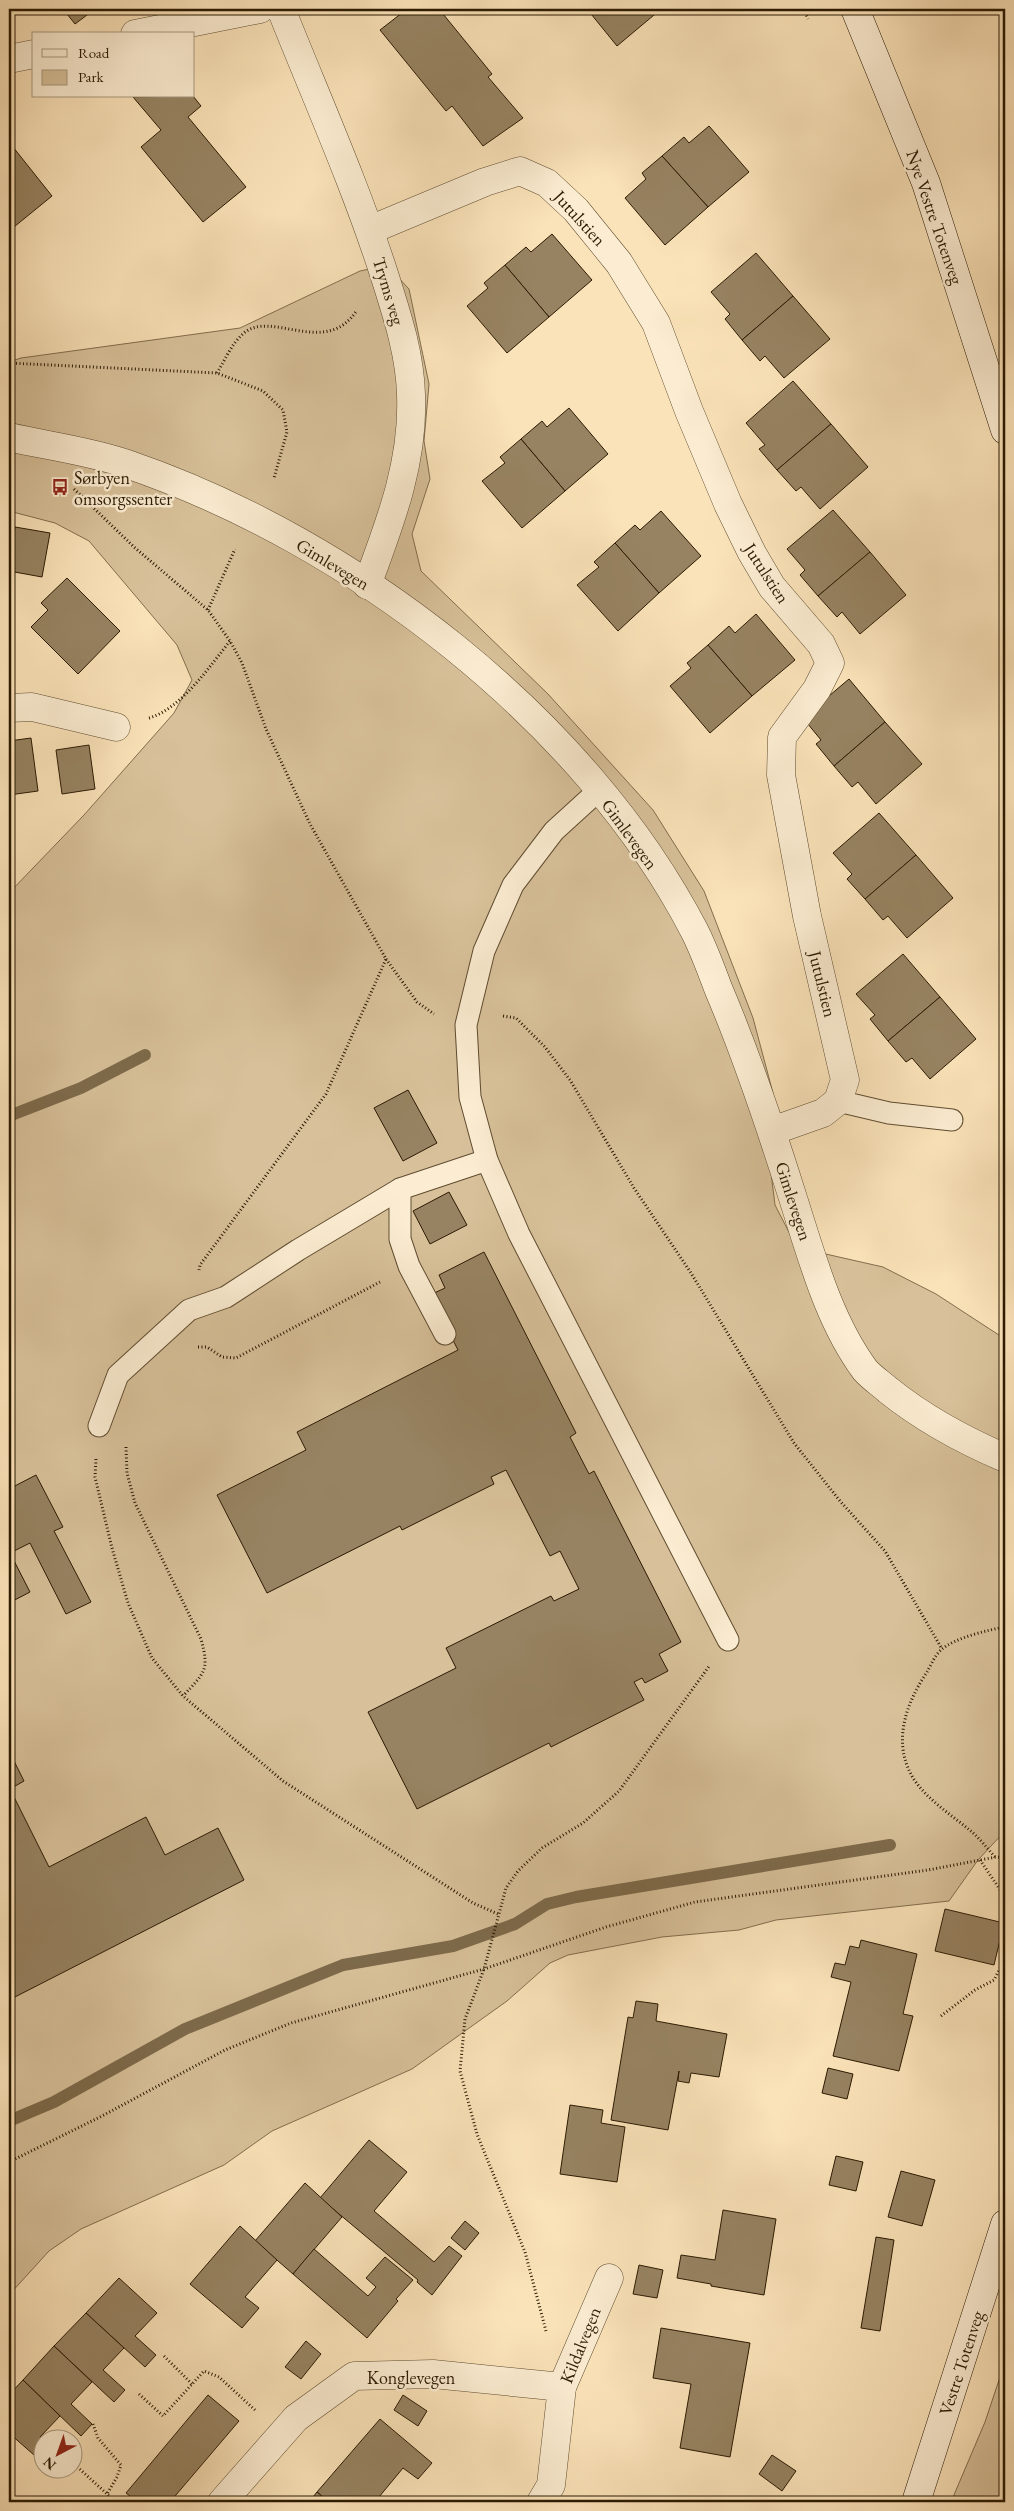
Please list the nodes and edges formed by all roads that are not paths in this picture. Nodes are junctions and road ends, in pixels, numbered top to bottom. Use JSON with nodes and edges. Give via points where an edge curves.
{"nodes":[{"id":1,"x":260,"y":9,"type":"edge"},
{"id":2,"x":281,"y":9,"type":"edge"},
{"id":3,"x":855,"y":9,"type":"edge"},
{"id":4,"x":144,"y":32,"type":"edge"},
{"id":5,"x":32,"y":54,"type":"edge"},
{"id":6,"x":9,"y":59,"type":"edge"},
{"id":7,"x":370,"y":230,"type":"junction"},
{"id":8,"x":1005,"y":430,"type":"edge"},
{"id":9,"x":9,"y":437,"type":"edge"},
{"id":10,"x":367,"y":585,"type":"junction"},
{"id":11,"x":9,"y":708,"type":"edge"},
{"id":12,"x":116,"y":727,"type":"road end"},
{"id":13,"x":599,"y":790,"type":"junction"},
{"id":14,"x":838,"y":1101,"type":"junction"},
{"id":15,"x":952,"y":1120,"type":"dead end"},
{"id":16,"x":772,"y":1131,"type":"junction"},
{"id":17,"x":487,"y":1160,"type":"junction"},
{"id":18,"x":400,"y":1189,"type":"junction"},
{"id":19,"x":445,"y":1334,"type":"dead end"},
{"id":20,"x":99,"y":1426,"type":"road end"},
{"id":21,"x":1005,"y":1458,"type":"edge"},
{"id":22,"x":728,"y":1640,"type":"road end"},
{"id":23,"x":1005,"y":2224,"type":"edge"},
{"id":24,"x":609,"y":2278,"type":"dead end"},
{"id":25,"x":562,"y":2386,"type":"junction"},
{"id":26,"x":222,"y":2502,"type":"edge"},
{"id":27,"x":541,"y":2502,"type":"edge"},
{"id":28,"x":916,"y":2502,"type":"edge"}],
"edges":[{"from":1,"to":4,"type":"street"},
{"from":2,"to":7,"type":"street","name":"Tryms veg"},
{"from":3,"to":8,"type":"street","name":"Nye Vestre Totenveg","via":[[926,183]]},
{"from":5,"to":6,"type":"street"},
{"from":7,"to":10,"type":"street","name":"Tryms veg","via":[[402,330],[411,394],[408,450],[396,508]]},
{"from":7,"to":14,"type":"street","name":"Jutulstien","via":[[520,171],[547,183],[576,210],[619,263],[656,323],[689,412],[752,554],[772,587],[821,644],[830,663],[817,689],[782,738],[781,774],[807,916],[845,1080]]},
{"from":9,"to":10,"type":"street","name":"Gimlevegen","via":[[124,463],[221,503],[318,554]]},
{"from":10,"to":13,"type":"street","name":"Gimlevegen","via":[[482,669],[529,711]]},
{"from":11,"to":12,"type":"street","via":[[32,707]]},
{"from":13,"to":16,"type":"street","name":"Gimlevegen","via":[[647,854],[695,932],[746,1052]]},
{"from":13,"to":17,"type":"lane","via":[[554,831],[513,885],[484,951],[466,1025],[470,1097]]},
{"from":14,"to":15,"type":"lane","via":[[889,1113]]},
{"from":14,"to":16,"type":"street","via":[[823,1113]]},
{"from":16,"to":21,"type":"street","name":"Gimlevegen","via":[[836,1320],[867,1372],[914,1411],[963,1440]]},
{"from":17,"to":18,"type":"lane"},
{"from":17,"to":22,"type":"lane","via":[[519,1234]]},
{"from":18,"to":19,"type":"lane","via":[[400,1239],[409,1266]]},
{"from":18,"to":20,"type":"lane","via":[[226,1297],[189,1310],[118,1376]]},
{"from":23,"to":28,"type":"street","name":"Vestre Totenveg"},
{"from":24,"to":25,"type":"street","name":"Kildalvegen"},
{"from":25,"to":26,"type":"street","name":"Konglevegen","via":[[433,2374],[354,2376],[296,2418]]},
{"from":25,"to":27,"type":"street","name":"Kildalvegen","via":[[551,2485]]}]}
